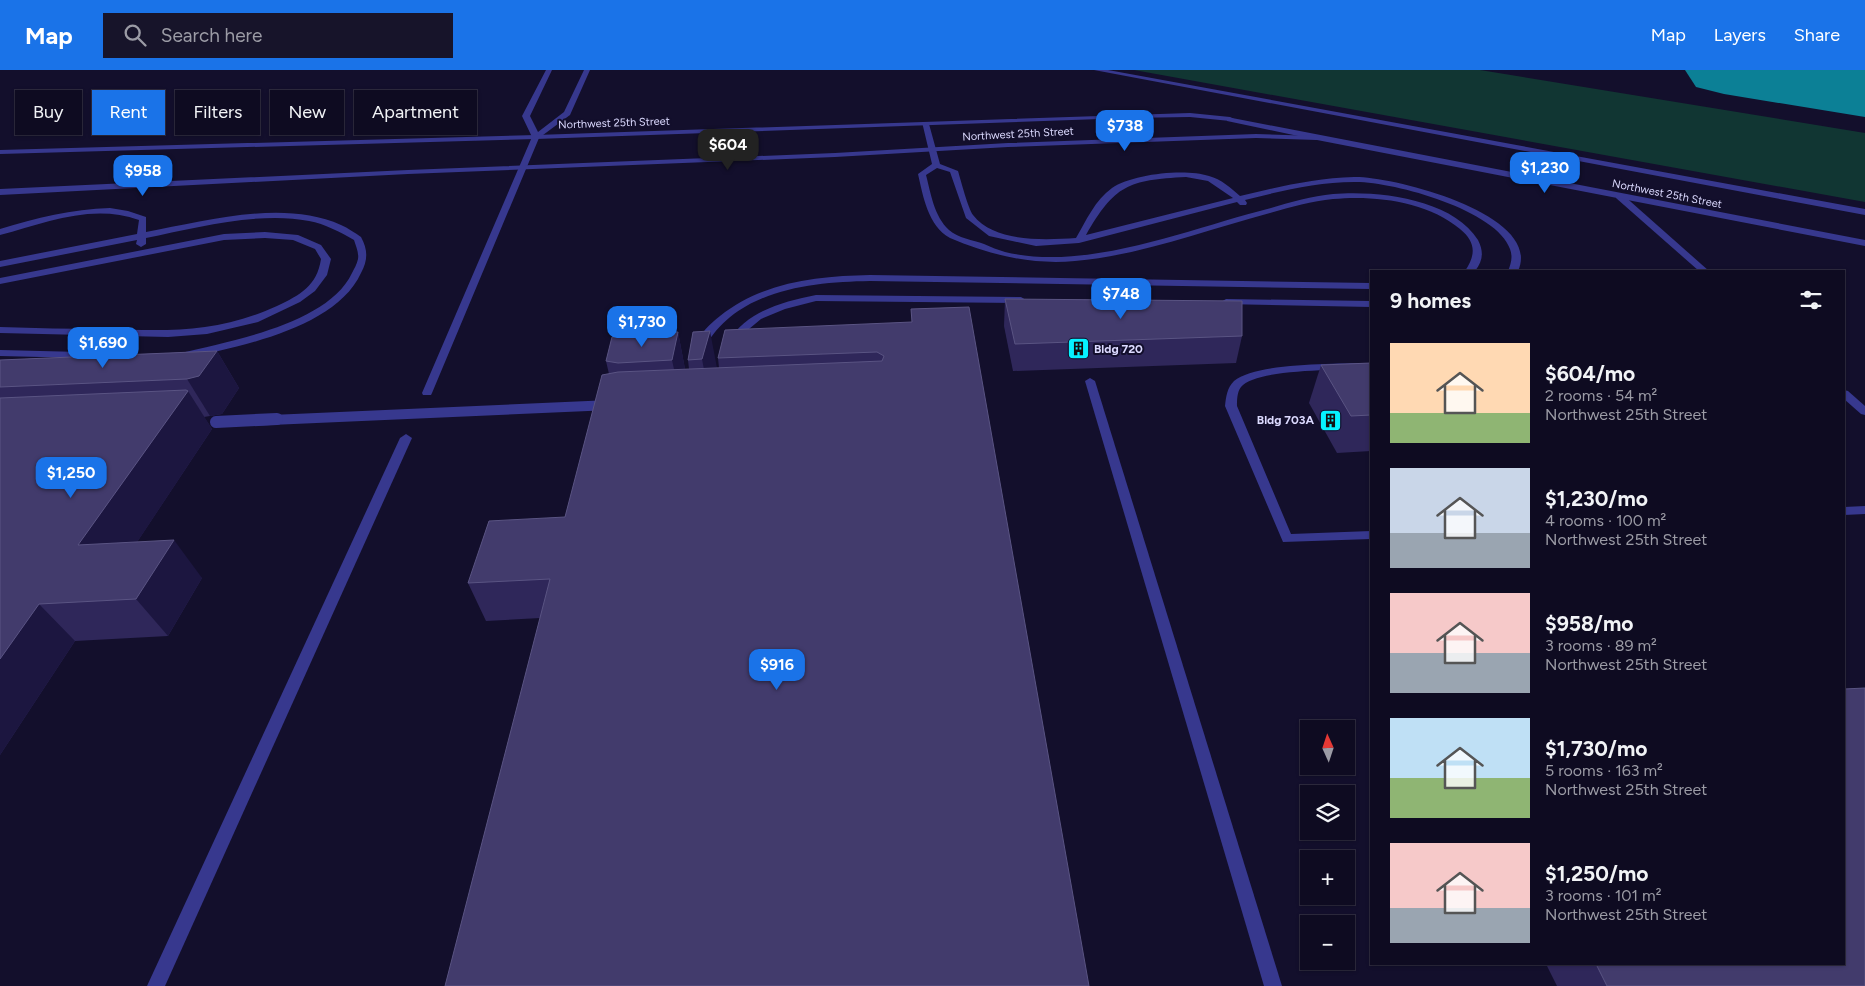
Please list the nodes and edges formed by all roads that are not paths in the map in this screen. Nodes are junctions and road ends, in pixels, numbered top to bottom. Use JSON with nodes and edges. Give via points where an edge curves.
{"nodes":[{"id":1,"x":549,"y":70,"type":"edge"},
{"id":2,"x":587,"y":70,"type":"edge"},
{"id":3,"x":1097,"y":70,"type":"edge"},
{"id":4,"x":925,"y":124,"type":"junction"},
{"id":5,"x":536,"y":137,"type":"junction"},
{"id":6,"x":1317,"y":138,"type":"junction"},
{"id":7,"x":933,"y":150,"type":"junction"},
{"id":8,"x":0,"y":152,"type":"edge"},
{"id":9,"x":936,"y":165,"type":"junction"},
{"id":10,"x":523,"y":167,"type":"junction"},
{"id":11,"x":0,"y":192,"type":"edge"},
{"id":12,"x":1619,"y":196,"type":"junction"},
{"id":13,"x":1238,"y":199,"type":"junction"},
{"id":14,"x":1865,"y":212,"type":"edge"},
{"id":15,"x":1253,"y":214,"type":"junction"},
{"id":16,"x":0,"y":232,"type":"edge"},
{"id":17,"x":141,"y":236,"type":"junction"},
{"id":18,"x":1080,"y":240,"type":"junction"},
{"id":19,"x":1865,"y":243,"type":"edge"},
{"id":20,"x":140,"y":254,"type":"junction"},
{"id":21,"x":0,"y":264,"type":"edge"},
{"id":22,"x":1471,"y":270,"type":"edge"},
{"id":23,"x":1513,"y":270,"type":"edge"},
{"id":24,"x":1703,"y":270,"type":"edge"},
{"id":25,"x":0,"y":281,"type":"edge"},
{"id":26,"x":1370,"y":286,"type":"edge"},
{"id":27,"x":1034,"y":300,"type":"edge"},
{"id":28,"x":1212,"y":302,"type":"edge"},
{"id":29,"x":1370,"y":304,"type":"edge"},
{"id":30,"x":0,"y":330,"type":"edge"},
{"id":31,"x":0,"y":353,"type":"edge"},
{"id":32,"x":729,"y":353,"type":"edge"},
{"id":33,"x":133,"y":356,"type":"edge"},
{"id":34,"x":170,"y":356,"type":"edge"},
{"id":35,"x":696,"y":357,"type":"edge"},
{"id":36,"x":1370,"y":366,"type":"edge"},
{"id":37,"x":1090,"y":381,"type":"dead end"},
{"id":38,"x":426,"y":393,"type":"dead end"},
{"id":39,"x":1845,"y":395,"type":"edge"},
{"id":40,"x":623,"y":405,"type":"edge"},
{"id":41,"x":1865,"y":412,"type":"edge"},
{"id":42,"x":211,"y":423,"type":"dead end"},
{"id":43,"x":406,"y":438,"type":"dead end"},
{"id":44,"x":1865,"y":510,"type":"edge"},
{"id":45,"x":1845,"y":512,"type":"edge"},
{"id":46,"x":1370,"y":535,"type":"edge"},
{"id":47,"x":156,"y":986,"type":"edge"},
{"id":48,"x":1273,"y":986,"type":"edge"}],
"edges":[{"from":1,"to":5,"type":"street","via":[[526,116]]},
{"from":2,"to":5,"type":"street","via":[[567,113]]},
{"from":3,"to":14,"type":"street"},
{"from":4,"to":5,"type":"street","name":"Northwest 25th Street"},
{"from":4,"to":6,"type":"street","name":"Northwest 25th Street","via":[[1174,115],[1230,119]]},
{"from":4,"to":7,"type":"street"},
{"from":5,"to":8,"type":"street","name":"Northwest 25th Street"},
{"from":5,"to":10,"type":"street"},
{"from":6,"to":7,"type":"street","name":"Northwest 25th Street","via":[[1256,136]]},
{"from":6,"to":12,"type":"street","name":"Northwest 25th Street"},
{"from":7,"to":9,"type":"street"},
{"from":7,"to":10,"type":"street","name":"Northwest 25th Street"},
{"from":9,"to":15,"type":"street","via":[[922,174],[931,212],[947,233],[1005,255],[1052,259],[1117,253]]},
{"from":9,"to":18,"type":"street","via":[[954,171],[969,216],[992,234],[1036,243]]},
{"from":10,"to":11,"type":"street","name":"Northwest 25th Street"},
{"from":10,"to":38,"type":"street"},
{"from":12,"to":19,"type":"street","name":"Northwest 25th Street"},
{"from":12,"to":24,"type":"street"},
{"from":13,"to":15,"type":"street"},
{"from":13,"to":18,"type":"street"},
{"from":13,"to":18,"type":"street","via":[[1222,183],[1203,176],[1171,175],[1141,180],[1116,189],[1100,205]]},
{"from":13,"to":23,"type":"street","via":[[1298,184],[1355,179],[1393,183],[1464,206],[1488,220],[1506,235],[1514,248],[1517,262]]},
{"from":15,"to":22,"type":"street","via":[[1342,196],[1378,197],[1416,204],[1455,219],[1473,236],[1479,253],[1476,266]]},
{"from":16,"to":17,"type":"street","via":[[30,223],[106,211],[130,212],[143,219]]},
{"from":17,"to":20,"type":"street"},
{"from":17,"to":21,"type":"street"},
{"from":17,"to":34,"type":"street","via":[[223,220],[272,216],[309,218],[338,227],[358,239],[363,260],[354,280],[334,301],[298,322],[235,344]]},
{"from":20,"to":25,"type":"street"},
{"from":20,"to":30,"type":"street","via":[[224,237],[265,235],[295,237],[318,247],[326,259],[324,273],[312,289],[297,300],[254,320],[208,331],[168,334]]},
{"from":26,"to":35,"type":"street","via":[[831,280],[776,290],[742,304],[702,340]]},
{"from":27,"to":32,"type":"street","via":[[816,298],[771,310],[750,322],[735,338]]},
{"from":28,"to":29,"type":"street"},
{"from":31,"to":33,"type":"street"},
{"from":36,"to":46,"type":"street","via":[[1276,371],[1239,382],[1231,392],[1231,406],[1288,539]]},
{"from":37,"to":48,"type":"street"},
{"from":39,"to":41,"type":"street"},
{"from":40,"to":42,"type":"street","bridge":true},
{"from":43,"to":47,"type":"street"},
{"from":44,"to":45,"type":"street"}]}
